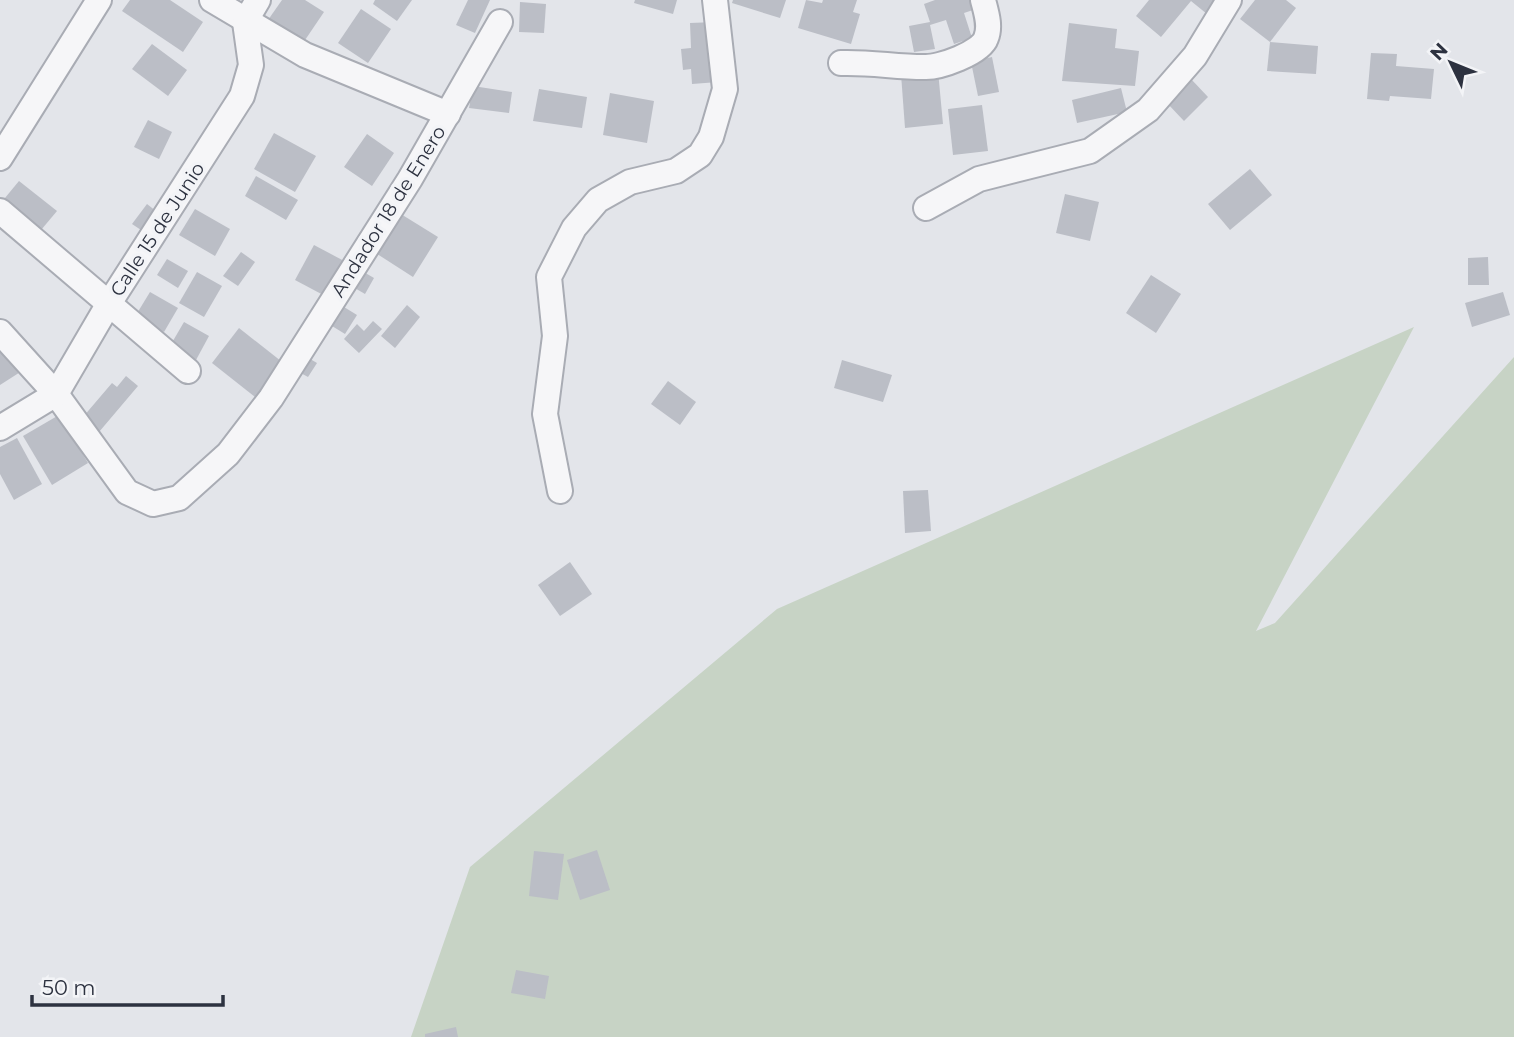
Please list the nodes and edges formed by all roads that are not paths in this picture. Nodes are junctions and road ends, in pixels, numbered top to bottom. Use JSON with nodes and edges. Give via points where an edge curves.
{"nodes":[{"id":1,"x":99,"y":0,"type":"edge"},
{"id":2,"x":212,"y":0,"type":"edge"},
{"id":3,"x":258,"y":0,"type":"edge"},
{"id":4,"x":715,"y":0,"type":"edge"},
{"id":5,"x":983,"y":0,"type":"edge"},
{"id":6,"x":1229,"y":0,"type":"edge"},
{"id":7,"x":245,"y":22,"type":"junction"},
{"id":8,"x":500,"y":22,"type":"dead end"},
{"id":9,"x":841,"y":63,"type":"dead end"},
{"id":10,"x":448,"y":114,"type":"junction"},
{"id":11,"x":0,"y":158,"type":"edge"},
{"id":12,"x":926,"y":208,"type":"dead end"},
{"id":13,"x":0,"y":211,"type":"edge"},
{"id":14,"x":108,"y":305,"type":"junction"},
{"id":15,"x":0,"y":332,"type":"edge"},
{"id":16,"x":188,"y":371,"type":"dead end"},
{"id":17,"x":55,"y":394,"type":"junction"},
{"id":18,"x":0,"y":428,"type":"edge"},
{"id":19,"x":560,"y":491,"type":"dead end"}],
"edges":[{"from":1,"to":11,"type":"street"},
{"from":2,"to":7,"type":"street"},
{"from":3,"to":7,"type":"street"},
{"from":4,"to":19,"type":"street","via":[[725,89],[711,137],[700,155],[676,171],[630,182],[598,200],[575,228],[550,277],[555,336],[545,414]]},
{"from":5,"to":9,"type":"street","via":[[986,39],[976,52],[927,68],[877,61]]},
{"from":6,"to":12,"type":"street","via":[[1195,56],[1148,110],[1090,151],[979,179]]},
{"from":7,"to":10,"type":"street","via":[[306,55]]},
{"from":7,"to":14,"type":"street","name":"Calle 15 de Junio","via":[[250,65],[242,96]]},
{"from":8,"to":10,"type":"street","name":"Andador 18 de Enero"},
{"from":10,"to":17,"type":"street","name":"Andador 18 de Enero","via":[[271,398],[228,454],[179,498],[153,504],[127,492]]},
{"from":13,"to":14,"type":"street"},
{"from":14,"to":16,"type":"street"},
{"from":14,"to":17,"type":"street","name":"Calle 15 de Junio"},
{"from":15,"to":17,"type":"street","name":"Andador 18 de Enero"},
{"from":17,"to":18,"type":"street","name":"Calle 15 de Junio"}]}
